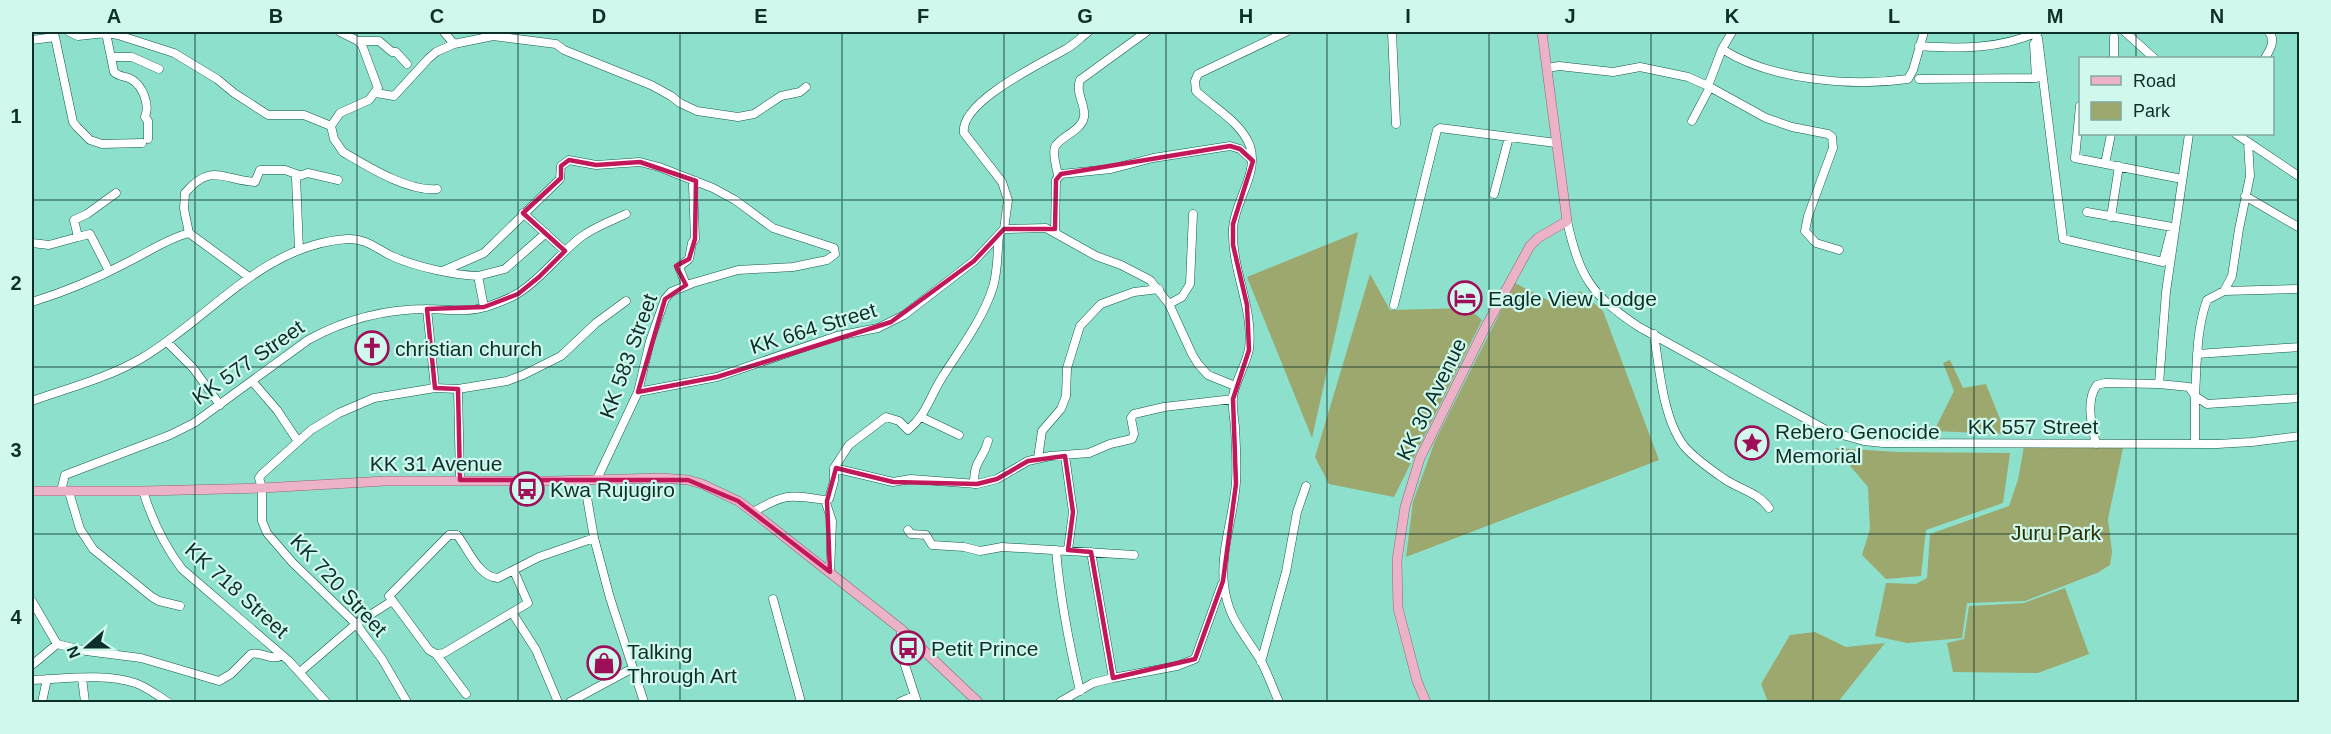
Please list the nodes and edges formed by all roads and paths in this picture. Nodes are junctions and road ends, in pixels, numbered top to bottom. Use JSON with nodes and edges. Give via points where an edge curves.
{"nodes":[{"id":1,"x":38,"y":32,"type":"edge"},
{"id":2,"x":69,"y":32,"type":"edge"},
{"id":3,"x":340,"y":32,"type":"edge"},
{"id":4,"x":444,"y":32,"type":"edge"},
{"id":5,"x":1088,"y":32,"type":"edge"},
{"id":6,"x":1146,"y":32,"type":"edge"},
{"id":7,"x":1286,"y":32,"type":"edge"},
{"id":8,"x":1392,"y":32,"type":"edge"},
{"id":9,"x":1542,"y":32,"type":"edge"},
{"id":10,"x":1732,"y":32,"type":"edge"},
{"id":11,"x":1924,"y":32,"type":"edge"},
{"id":12,"x":2038,"y":32,"type":"edge"},
{"id":13,"x":2125,"y":32,"type":"edge"},
{"id":14,"x":2270,"y":32,"type":"edge"},
{"id":15,"x":106,"y":33,"type":"edge"},
{"id":16,"x":2114,"y":37,"type":"dead end"},
{"id":17,"x":32,"y":39,"type":"edge"},
{"id":18,"x":358,"y":41,"type":"junction"},
{"id":19,"x":454,"y":44,"type":"junction"},
{"id":20,"x":1920,"y":46,"type":"junction"},
{"id":21,"x":1722,"y":49,"type":"junction"},
{"id":22,"x":2145,"y":54,"type":"edge"},
{"id":23,"x":112,"y":57,"type":"junction"},
{"id":24,"x":2114,"y":57,"type":"edge"},
{"id":25,"x":2265,"y":57,"type":"edge"},
{"id":26,"x":406,"y":64,"type":"dead end"},
{"id":27,"x":1548,"y":68,"type":"junction"},
{"id":28,"x":159,"y":69,"type":"dead end"},
{"id":29,"x":1919,"y":79,"type":"dead end"},
{"id":30,"x":1709,"y":86,"type":"junction"},
{"id":31,"x":806,"y":87,"type":"dead end"},
{"id":32,"x":376,"y":93,"type":"junction"},
{"id":33,"x":2079,"y":116,"type":"edge"},
{"id":34,"x":1692,"y":121,"type":"dead end"},
{"id":35,"x":1396,"y":124,"type":"dead end"},
{"id":36,"x":331,"y":126,"type":"junction"},
{"id":37,"x":2111,"y":135,"type":"edge"},
{"id":38,"x":2189,"y":135,"type":"edge"},
{"id":39,"x":2238,"y":135,"type":"edge"},
{"id":40,"x":1509,"y":137,"type":"junction"},
{"id":41,"x":2248,"y":142,"type":"junction"},
{"id":42,"x":1556,"y":143,"type":"junction"},
{"id":43,"x":1253,"y":161,"type":"junction"},
{"id":44,"x":2106,"y":164,"type":"junction"},
{"id":45,"x":2118,"y":166,"type":"junction"},
{"id":46,"x":299,"y":175,"type":"junction"},
{"id":47,"x":1058,"y":176,"type":"junction"},
{"id":48,"x":2300,"y":177,"type":"edge"},
{"id":49,"x":2177,"y":178,"type":"dead end"},
{"id":50,"x":338,"y":180,"type":"dead end"},
{"id":51,"x":696,"y":181,"type":"junction"},
{"id":52,"x":437,"y":189,"type":"dead end"},
{"id":53,"x":116,"y":193,"type":"dead end"},
{"id":54,"x":1494,"y":194,"type":"dead end"},
{"id":55,"x":2245,"y":196,"type":"junction"},
{"id":56,"x":2086,"y":212,"type":"dead end"},
{"id":57,"x":523,"y":213,"type":"junction"},
{"id":58,"x":626,"y":214,"type":"dead end"},
{"id":59,"x":1193,"y":214,"type":"dead end"},
{"id":60,"x":2111,"y":217,"type":"junction"},
{"id":61,"x":1567,"y":221,"type":"junction"},
{"id":62,"x":2300,"y":228,"type":"edge"},
{"id":63,"x":1001,"y":232,"type":"junction"},
{"id":64,"x":1055,"y":232,"type":"junction"},
{"id":65,"x":189,"y":233,"type":"junction"},
{"id":66,"x":546,"y":233,"type":"junction"},
{"id":67,"x":78,"y":237,"type":"junction"},
{"id":68,"x":32,"y":243,"type":"edge"},
{"id":69,"x":299,"y":250,"type":"junction"},
{"id":70,"x":1839,"y":250,"type":"dead end"},
{"id":71,"x":565,"y":251,"type":"junction"},
{"id":72,"x":445,"y":270,"type":"junction"},
{"id":73,"x":109,"y":271,"type":"junction"},
{"id":74,"x":478,"y":276,"type":"junction"},
{"id":75,"x":249,"y":277,"type":"junction"},
{"id":76,"x":686,"y":285,"type":"junction"},
{"id":77,"x":2300,"y":289,"type":"edge"},
{"id":78,"x":1159,"y":290,"type":"junction"},
{"id":79,"x":2224,"y":291,"type":"junction"},
{"id":80,"x":626,"y":301,"type":"dead end"},
{"id":81,"x":32,"y":302,"type":"edge"},
{"id":82,"x":1169,"y":304,"type":"junction"},
{"id":83,"x":1394,"y":305,"type":"dead end"},
{"id":84,"x":484,"y":307,"type":"junction"},
{"id":85,"x":427,"y":309,"type":"junction"},
{"id":86,"x":1654,"y":334,"type":"junction"},
{"id":87,"x":166,"y":342,"type":"junction"},
{"id":88,"x":2300,"y":347,"type":"edge"},
{"id":89,"x":2197,"y":354,"type":"junction"},
{"id":90,"x":252,"y":381,"type":"junction"},
{"id":91,"x":2159,"y":384,"type":"junction"},
{"id":92,"x":1235,"y":386,"type":"junction"},
{"id":93,"x":435,"y":388,"type":"junction"},
{"id":94,"x":458,"y":389,"type":"junction"},
{"id":95,"x":638,"y":392,"type":"junction"},
{"id":96,"x":2195,"y":396,"type":"junction"},
{"id":97,"x":2300,"y":398,"type":"edge"},
{"id":98,"x":1233,"y":399,"type":"junction"},
{"id":99,"x":32,"y":401,"type":"edge"},
{"id":100,"x":220,"y":405,"type":"junction"},
{"id":101,"x":921,"y":417,"type":"junction"},
{"id":102,"x":959,"y":435,"type":"dead end"},
{"id":103,"x":2299,"y":437,"type":"edge"},
{"id":104,"x":297,"y":440,"type":"junction"},
{"id":105,"x":988,"y":441,"type":"dead end"},
{"id":106,"x":2096,"y":444,"type":"junction"},
{"id":107,"x":2195,"y":444,"type":"junction"},
{"id":108,"x":1065,"y":456,"type":"junction"},
{"id":109,"x":1038,"y":458,"type":"junction"},
{"id":110,"x":834,"y":468,"type":"junction"},
{"id":111,"x":597,"y":479,"type":"junction"},
{"id":112,"x":460,"y":480,"type":"junction"},
{"id":113,"x":584,"y":480,"type":"junction"},
{"id":114,"x":974,"y":484,"type":"junction"},
{"id":115,"x":1306,"y":486,"type":"dead end"},
{"id":116,"x":262,"y":488,"type":"junction"},
{"id":117,"x":32,"y":490,"type":"edge"},
{"id":118,"x":143,"y":491,"type":"junction"},
{"id":119,"x":65,"y":492,"type":"junction"},
{"id":120,"x":825,"y":500,"type":"junction"},
{"id":121,"x":1769,"y":508,"type":"dead end"},
{"id":122,"x":753,"y":512,"type":"junction"},
{"id":123,"x":908,"y":530,"type":"dead end"},
{"id":124,"x":594,"y":538,"type":"junction"},
{"id":125,"x":1056,"y":550,"type":"junction"},
{"id":126,"x":1068,"y":550,"type":"junction"},
{"id":127,"x":1091,"y":552,"type":"junction"},
{"id":128,"x":1134,"y":555,"type":"dead end"},
{"id":129,"x":514,"y":571,"type":"junction"},
{"id":130,"x":830,"y":572,"type":"junction"},
{"id":131,"x":1223,"y":581,"type":"junction"},
{"id":132,"x":773,"y":599,"type":"dead end"},
{"id":133,"x":32,"y":601,"type":"edge"},
{"id":134,"x":392,"y":601,"type":"junction"},
{"id":135,"x":180,"y":606,"type":"dead end"},
{"id":136,"x":513,"y":614,"type":"junction"},
{"id":137,"x":357,"y":624,"type":"junction"},
{"id":138,"x":901,"y":629,"type":"junction"},
{"id":139,"x":57,"y":644,"type":"junction"},
{"id":140,"x":436,"y":654,"type":"junction"},
{"id":141,"x":282,"y":655,"type":"junction"},
{"id":142,"x":1261,"y":662,"type":"junction"},
{"id":143,"x":32,"y":665,"type":"edge"},
{"id":144,"x":633,"y":668,"type":"junction"},
{"id":145,"x":300,"y":672,"type":"junction"},
{"id":146,"x":82,"y":678,"type":"junction"},
{"id":147,"x":1113,"y":678,"type":"junction"},
{"id":148,"x":47,"y":679,"type":"junction"},
{"id":149,"x":32,"y":680,"type":"edge"},
{"id":150,"x":1080,"y":691,"type":"junction"},
{"id":151,"x":466,"y":694,"type":"dead end"},
{"id":152,"x":916,"y":699,"type":"edge"},
{"id":153,"x":42,"y":702,"type":"edge"},
{"id":154,"x":85,"y":702,"type":"edge"},
{"id":155,"x":168,"y":702,"type":"edge"},
{"id":156,"x":326,"y":702,"type":"edge"},
{"id":157,"x":407,"y":702,"type":"edge"},
{"id":158,"x":558,"y":702,"type":"edge"},
{"id":159,"x":570,"y":702,"type":"edge"},
{"id":160,"x":645,"y":702,"type":"edge"},
{"id":161,"x":801,"y":702,"type":"edge"},
{"id":162,"x":900,"y":702,"type":"edge"},
{"id":163,"x":978,"y":702,"type":"edge"},
{"id":164,"x":1060,"y":702,"type":"edge"},
{"id":165,"x":1279,"y":702,"type":"edge"},
{"id":166,"x":1426,"y":702,"type":"edge"}],
"edges":[{"from":1,"to":17,"type":"street"},
{"from":2,"to":15,"type":"street","via":[[78,36]]},
{"from":3,"to":18,"type":"street"},
{"from":4,"to":19,"type":"street"},
{"from":5,"to":63,"type":"street","via":[[1068,48],[1009,80],[966,118],[963,127],[967,139],[1006,191],[1008,200]]},
{"from":6,"to":47,"type":"street","via":[[1080,80],[1084,120],[1054,149]]},
{"from":7,"to":43,"type":"street","via":[[1198,74],[1195,81],[1196,92],[1245,136]]},
{"from":8,"to":35,"type":"street"},
{"from":9,"to":27,"type":"main road"},
{"from":10,"to":21,"type":"street"},
{"from":11,"to":20,"type":"street"},
{"from":12,"to":20,"type":"street","via":[[1991,46]]},
{"from":13,"to":22,"type":"street"},
{"from":14,"to":25,"type":"street","via":[[2272,42]]},
{"from":15,"to":23,"type":"street"},
{"from":15,"to":36,"type":"street","via":[[174,53],[268,115],[304,115]]},
{"from":16,"to":24,"type":"street"},
{"from":17,"to":23,"type":"street","via":[[55,38],[73,122],[82,134],[102,144],[145,141],[148,106],[131,80],[114,72]]},
{"from":18,"to":26,"type":"street","via":[[379,41]]},
{"from":18,"to":32,"type":"street","via":[[378,88]]},
{"from":19,"to":31,"type":"street","via":[[493,36],[556,44],[657,87],[697,111],[738,117],[754,114],[781,96]]},
{"from":19,"to":32,"type":"street","via":[[436,52],[394,96]]},
{"from":20,"to":21,"type":"street","via":[[1908,79],[1891,81],[1802,76],[1761,67]]},
{"from":21,"to":30,"type":"street"},
{"from":23,"to":28,"type":"street","via":[[132,57]]},
{"from":27,"to":30,"type":"street","via":[[1614,72],[1640,67]]},
{"from":27,"to":42,"type":"main road"},
{"from":29,"to":60,"type":"street","via":[[2036,78],[2034,44],[2038,38],[2063,239],[2163,262],[2172,227]]},
{"from":30,"to":34,"type":"street"},
{"from":30,"to":70,"type":"street","via":[[1766,118],[1832,137],[1833,148],[1805,231],[1816,243]]},
{"from":32,"to":36,"type":"street","via":[[340,113]]},
{"from":33,"to":44,"type":"street","via":[[2075,158]]},
{"from":36,"to":52,"type":"street","via":[[338,146],[353,158],[383,175]]},
{"from":37,"to":44,"type":"street"},
{"from":38,"to":91,"type":"street","via":[[2166,292]]},
{"from":39,"to":41,"type":"street"},
{"from":40,"to":42,"type":"street"},
{"from":40,"to":54,"type":"street"},
{"from":40,"to":83,"type":"street","via":[[1437,130]]},
{"from":41,"to":48,"type":"street"},
{"from":41,"to":55,"type":"street","via":[[2250,176]]},
{"from":42,"to":61,"type":"main road"},
{"from":43,"to":47,"type":"street","via":[[1230,146]]},
{"from":43,"to":92,"type":"street","via":[[1233,225],[1249,331],[1249,350]]},
{"from":44,"to":45,"type":"street"},
{"from":45,"to":49,"type":"street"},
{"from":45,"to":60,"type":"street"},
{"from":46,"to":50,"type":"street","via":[[308,173]]},
{"from":46,"to":65,"type":"street","via":[[285,170],[260,170],[255,182],[217,174],[201,177],[185,193]]},
{"from":46,"to":69,"type":"street"},
{"from":47,"to":64,"type":"street"},
{"from":51,"to":57,"type":"street","via":[[640,162],[596,165],[569,160],[561,166],[560,179]]},
{"from":51,"to":76,"type":"street","via":[[695,239],[689,259],[679,267]]},
{"from":51,"to":76,"type":"street","name":"KK 583 Street","via":[[735,200],[773,228],[831,246],[835,254],[827,260],[793,267],[738,270]]},
{"from":53,"to":67,"type":"street","via":[[74,220]]},
{"from":55,"to":62,"type":"street"},
{"from":55,"to":79,"type":"street","via":[[2232,276]]},
{"from":56,"to":60,"type":"street"},
{"from":57,"to":66,"type":"street"},
{"from":57,"to":72,"type":"street","via":[[484,253]]},
{"from":58,"to":71,"type":"street","name":"KK 577 Street","via":[[589,231]]},
{"from":59,"to":82,"type":"street","via":[[1190,284],[1182,297]]},
{"from":61,"to":86,"type":"street","name":"KK 557 Street","via":[[1585,278],[1611,308]]},
{"from":61,"to":166,"type":"main road","name":"KK 30 Avenue","via":[[1530,246],[1420,458],[1405,507],[1397,560],[1398,608]]},
{"from":63,"to":64,"type":"street","via":[[1036,228]]},
{"from":63,"to":95,"type":"street","name":"KK 664 Street","via":[[974,261],[904,315],[878,328],[837,336],[717,377]]},
{"from":63,"to":101,"type":"street","via":[[993,289]]},
{"from":64,"to":78,"type":"street","via":[[1150,280]]},
{"from":65,"to":73,"type":"street","via":[[173,237]]},
{"from":65,"to":75,"type":"street"},
{"from":66,"to":71,"type":"street"},
{"from":66,"to":74,"type":"street","via":[[505,269]]},
{"from":67,"to":68,"type":"street","via":[[49,245]]},
{"from":67,"to":73,"type":"street","via":[[90,234]]},
{"from":69,"to":72,"type":"street","via":[[357,239],[396,258]]},
{"from":69,"to":75,"type":"street"},
{"from":71,"to":84,"type":"street","name":"KK 577 Street","via":[[518,294]]},
{"from":72,"to":74,"type":"street"},
{"from":73,"to":81,"type":"street"},
{"from":74,"to":84,"type":"street"},
{"from":75,"to":87,"type":"street"},
{"from":76,"to":95,"type":"street","name":"KK 583 Street","via":[[664,299]]},
{"from":77,"to":79,"type":"street"},
{"from":78,"to":82,"type":"street"},
{"from":78,"to":109,"type":"street","via":[[1134,292],[1101,304],[1080,326],[1067,368],[1066,396],[1061,409],[1042,431]]},
{"from":79,"to":89,"type":"street","via":[[2207,300]]},
{"from":80,"to":94,"type":"street","via":[[561,356],[507,381]]},
{"from":82,"to":92,"type":"street","via":[[1198,364],[1208,375]]},
{"from":84,"to":85,"type":"street","name":"KK 577 Street"},
{"from":85,"to":90,"type":"street","name":"KK 577 Street","via":[[375,314],[322,332]]},
{"from":85,"to":93,"type":"street"},
{"from":86,"to":106,"type":"street","name":"KK 557 Street","via":[[1828,431],[1847,437],[1883,443]]},
{"from":86,"to":121,"type":"street","via":[[1664,395],[1681,442],[1711,470],[1762,499]]},
{"from":87,"to":99,"type":"street","via":[[110,374]]},
{"from":87,"to":100,"type":"street","via":[[193,368]]},
{"from":88,"to":89,"type":"street"},
{"from":89,"to":96,"type":"street"},
{"from":90,"to":100,"type":"street","name":"KK 577 Street"},
{"from":90,"to":104,"type":"street"},
{"from":91,"to":96,"type":"street","via":[[2189,387]]},
{"from":91,"to":106,"type":"street","via":[[2097,385],[2091,399]]},
{"from":92,"to":98,"type":"street"},
{"from":93,"to":94,"type":"street"},
{"from":93,"to":104,"type":"street","via":[[374,398],[339,413]]},
{"from":94,"to":112,"type":"street"},
{"from":95,"to":111,"type":"street","name":"KK 583 Street"},
{"from":96,"to":97,"type":"street","via":[[2206,404]]},
{"from":96,"to":107,"type":"street"},
{"from":98,"to":108,"type":"street","via":[[1134,414],[1132,439]]},
{"from":98,"to":131,"type":"street","via":[[1236,484]]},
{"from":100,"to":119,"type":"street","name":"KK 577 Street","via":[[170,435],[65,475]]},
{"from":101,"to":102,"type":"street"},
{"from":101,"to":110,"type":"street","via":[[908,430],[886,417],[849,446]]},
{"from":103,"to":107,"type":"street","name":"KK 557 Street"},
{"from":104,"to":116,"type":"street","via":[[259,478]]},
{"from":105,"to":114,"type":"street","via":[[976,461]]},
{"from":106,"to":107,"type":"street","name":"KK 557 Street"},
{"from":108,"to":109,"type":"street"},
{"from":108,"to":126,"type":"street","via":[[1073,512]]},
{"from":109,"to":114,"type":"street","via":[[997,479]]},
{"from":110,"to":114,"type":"street","via":[[893,482],[911,479]]},
{"from":110,"to":120,"type":"street","via":[[831,497]]},
{"from":111,"to":113,"type":"main road","name":"KK 31 Avenue"},
{"from":111,"to":122,"type":"main road","name":"KK 31 Avenue","via":[[688,480],[713,488]]},
{"from":112,"to":113,"type":"main road","name":"KK 31 Avenue"},
{"from":112,"to":116,"type":"main road","name":"KK 31 Avenue"},
{"from":113,"to":124,"type":"street"},
{"from":115,"to":142,"type":"street"},
{"from":116,"to":118,"type":"main road","name":"KK 31 Avenue"},
{"from":116,"to":137,"type":"street","name":"KK 720 Street","via":[[262,521],[267,533]]},
{"from":117,"to":119,"type":"main road","name":"KK 31 Avenue"},
{"from":118,"to":119,"type":"main road","name":"KK 31 Avenue"},
{"from":118,"to":141,"type":"street","name":"KK 718 Street","via":[[158,532],[182,569]]},
{"from":119,"to":135,"type":"street","via":[[93,549],[152,597]]},
{"from":120,"to":122,"type":"street","via":[[787,495]]},
{"from":120,"to":130,"type":"street","via":[[832,521]]},
{"from":122,"to":130,"type":"main road","name":"KK 31 Avenue"},
{"from":123,"to":125,"type":"street","via":[[911,534],[926,535],[932,546],[980,551],[1002,547]]},
{"from":124,"to":129,"type":"street","via":[[539,557]]},
{"from":124,"to":144,"type":"street"},
{"from":125,"to":126,"type":"street"},
{"from":125,"to":150,"type":"street","via":[[1059,588]]},
{"from":126,"to":127,"type":"street"},
{"from":127,"to":128,"type":"street"},
{"from":127,"to":147,"type":"street"},
{"from":129,"to":134,"type":"street","via":[[491,577],[472,559],[457,535],[449,535],[388,596]]},
{"from":129,"to":136,"type":"street","via":[[528,601]]},
{"from":130,"to":138,"type":"main road","name":"KK 31 Avenue"},
{"from":131,"to":142,"type":"street","via":[[1233,619]]},
{"from":131,"to":147,"type":"street","via":[[1195,659]]},
{"from":132,"to":161,"type":"street"},
{"from":133,"to":139,"type":"street"},
{"from":134,"to":137,"type":"street"},
{"from":134,"to":140,"type":"street"},
{"from":136,"to":140,"type":"street"},
{"from":136,"to":158,"type":"street","via":[[537,650]]},
{"from":137,"to":145,"type":"street"},
{"from":137,"to":157,"type":"street","name":"KK 720 Street"},
{"from":138,"to":152,"type":"street","via":[[901,653]]},
{"from":138,"to":163,"type":"main road","name":"KK 31 Avenue"},
{"from":139,"to":141,"type":"street","via":[[141,658],[219,681],[254,652],[275,658]]},
{"from":139,"to":143,"type":"street"},
{"from":140,"to":151,"type":"street"},
{"from":141,"to":145,"type":"street","name":"KK 718 Street"},
{"from":142,"to":165,"type":"street"},
{"from":144,"to":159,"type":"street"},
{"from":144,"to":160,"type":"street"},
{"from":145,"to":156,"type":"street","name":"KK 718 Street"},
{"from":146,"to":148,"type":"street"},
{"from":146,"to":154,"type":"street"},
{"from":146,"to":155,"type":"street","via":[[138,684]]},
{"from":147,"to":150,"type":"street"},
{"from":148,"to":149,"type":"street"},
{"from":148,"to":153,"type":"street"},
{"from":150,"to":164,"type":"street"},
{"from":152,"to":162,"type":"street"}]}
